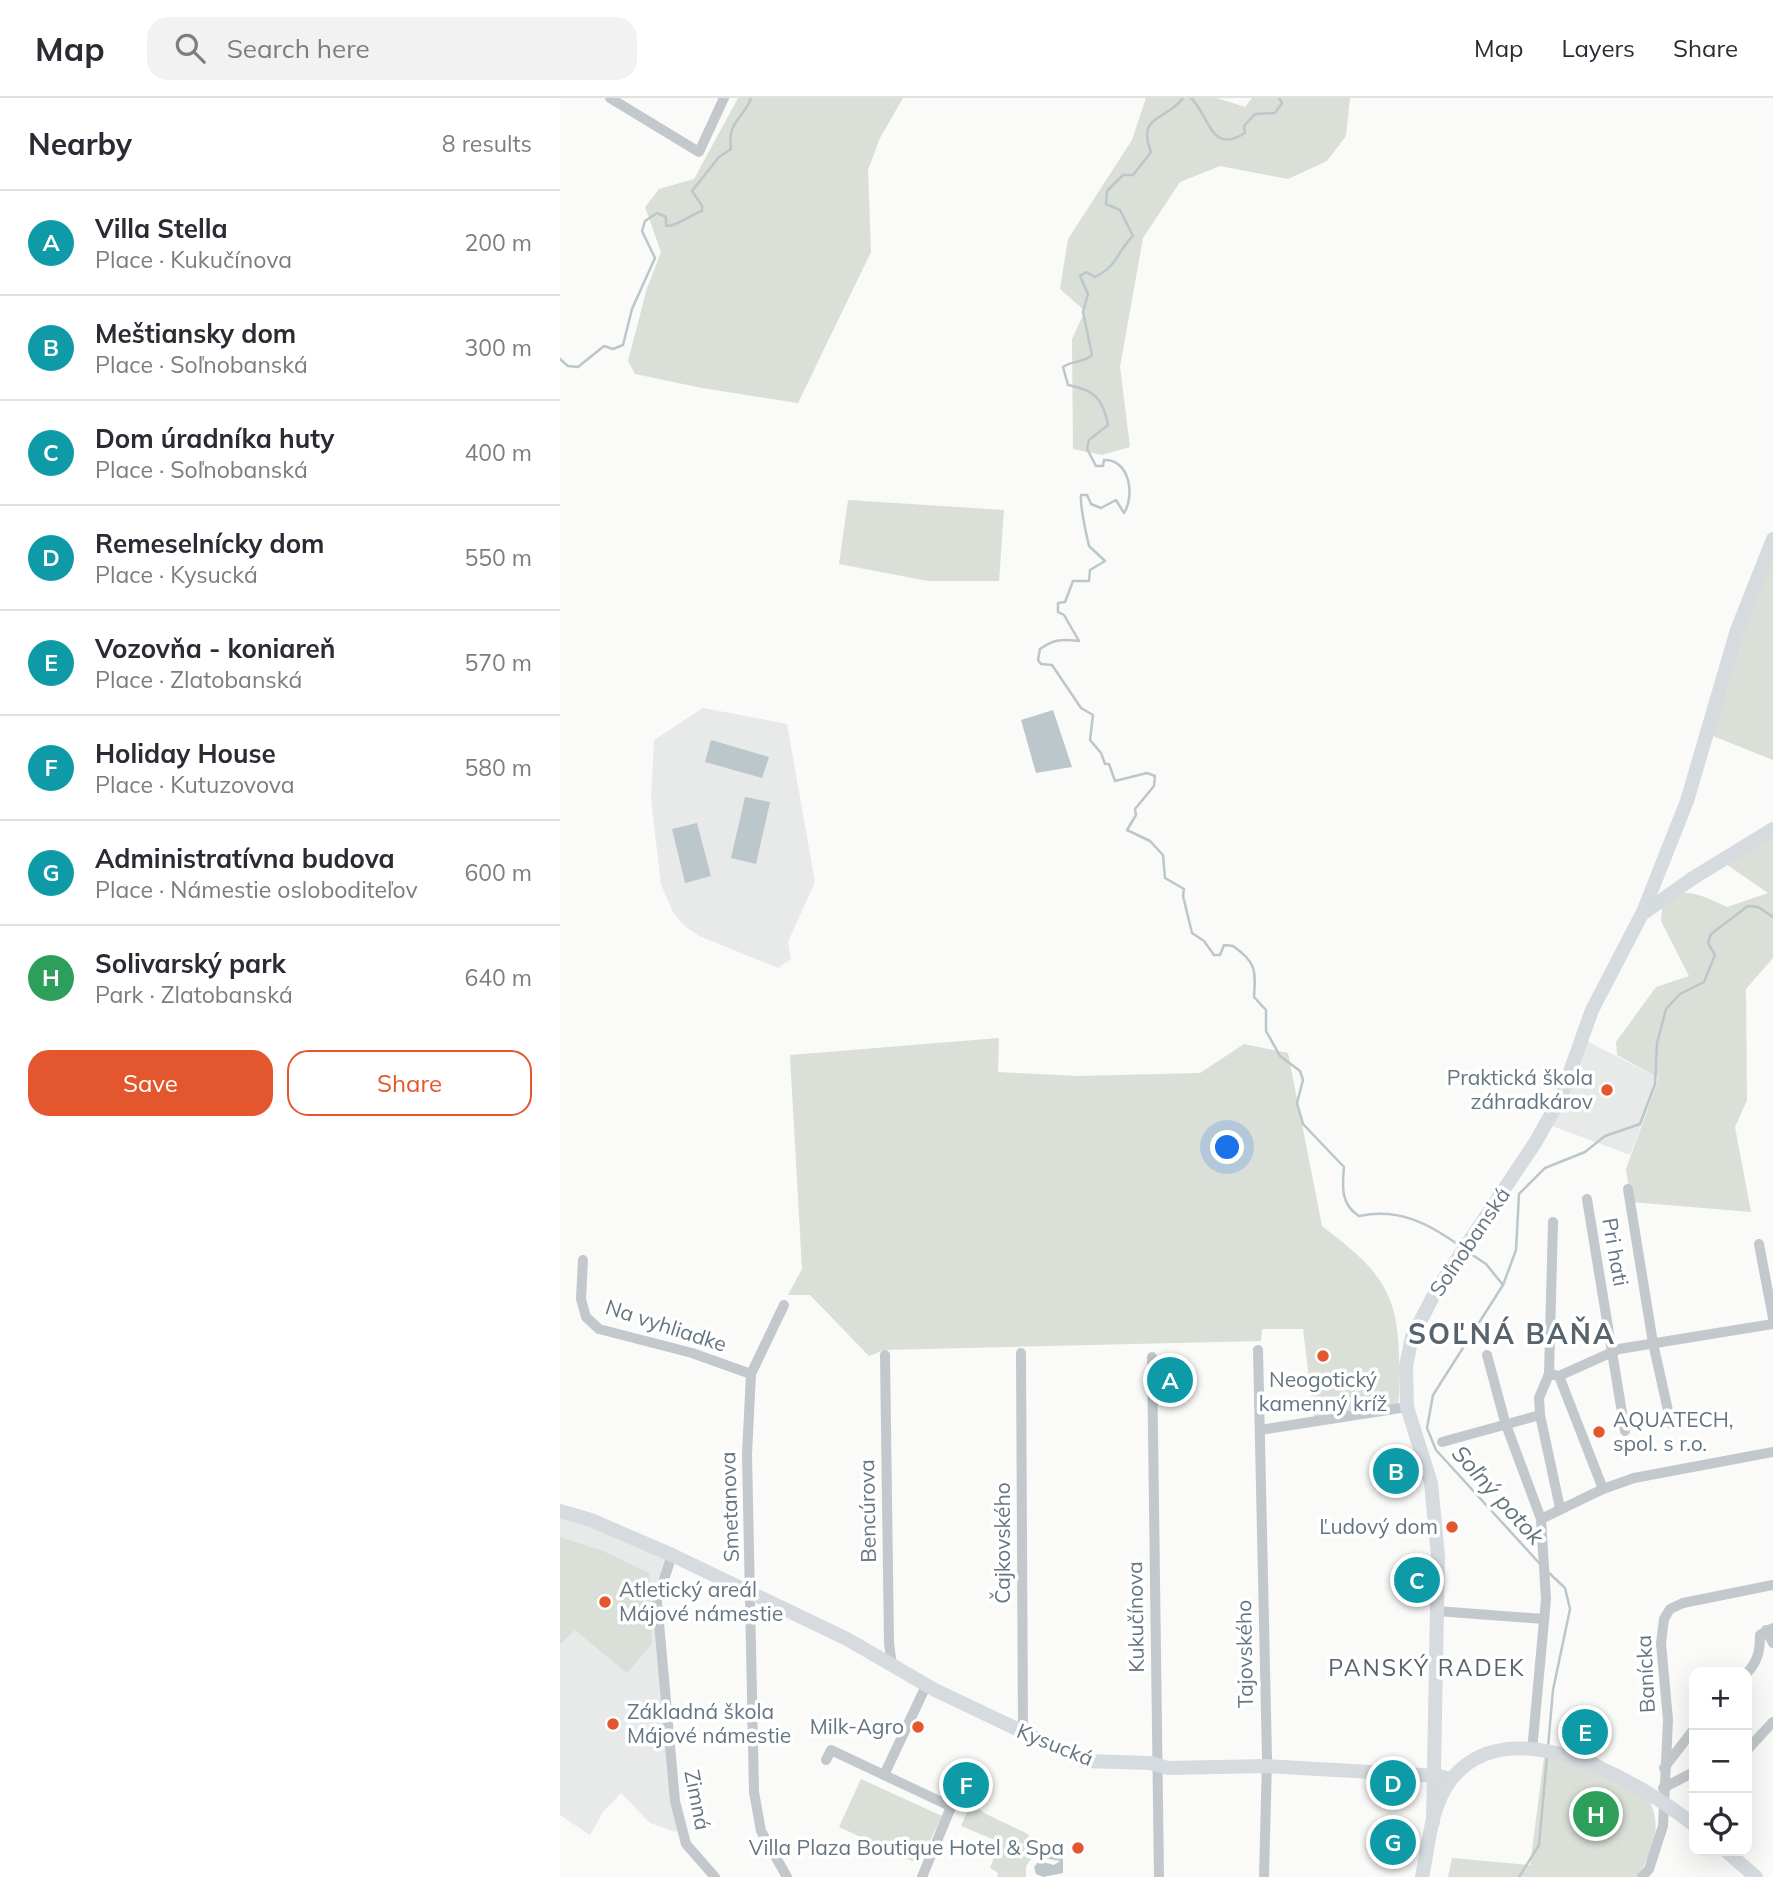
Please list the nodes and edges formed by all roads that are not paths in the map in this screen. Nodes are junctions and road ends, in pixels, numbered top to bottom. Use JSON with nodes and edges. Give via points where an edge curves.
{"nodes":[{"id":1,"x":610,"y":98,"type":"edge"},
{"id":2,"x":724,"y":98,"type":"edge"},
{"id":3,"x":1773,"y":539,"type":"edge"},
{"id":4,"x":1773,"y":829,"type":"edge"},
{"id":5,"x":1643,"y":912,"type":"junction"},
{"id":6,"x":1628,"y":1189,"type":"dead end"},
{"id":7,"x":1587,"y":1199,"type":"dead end"},
{"id":8,"x":1553,"y":1222,"type":"dead end"},
{"id":9,"x":1759,"y":1244,"type":"dead end"},
{"id":10,"x":583,"y":1260,"type":"dead end"},
{"id":11,"x":784,"y":1305,"type":"dead end"},
{"id":12,"x":1773,"y":1318,"type":"edge"},
{"id":13,"x":1773,"y":1324,"type":"edge"},
{"id":14,"x":1653,"y":1343,"type":"junction"},
{"id":15,"x":1258,"y":1350,"type":"dead end"},
{"id":16,"x":1021,"y":1353,"type":"dead end"},
{"id":17,"x":1613,"y":1353,"type":"junction"},
{"id":18,"x":885,"y":1355,"type":"dead end"},
{"id":19,"x":1487,"y":1355,"type":"dead end"},
{"id":20,"x":1152,"y":1357,"type":"dead end"},
{"id":21,"x":751,"y":1374,"type":"junction"},
{"id":22,"x":1554,"y":1375,"type":"junction"},
{"id":23,"x":1407,"y":1406,"type":"junction"},
{"id":24,"x":1540,"y":1415,"type":"junction"},
{"id":25,"x":1505,"y":1422,"type":"junction"},
{"id":26,"x":1671,"y":1424,"type":"dead end"},
{"id":27,"x":1260,"y":1430,"type":"junction"},
{"id":28,"x":1625,"y":1431,"type":"dead end"},
{"id":29,"x":1442,"y":1442,"type":"dead end"},
{"id":30,"x":1773,"y":1452,"type":"edge"},
{"id":31,"x":1603,"y":1489,"type":"junction"},
{"id":32,"x":1560,"y":1508,"type":"junction"},
{"id":33,"x":560,"y":1511,"type":"edge"},
{"id":34,"x":1541,"y":1519,"type":"junction"},
{"id":35,"x":672,"y":1555,"type":"junction"},
{"id":36,"x":1773,"y":1586,"type":"edge"},
{"id":37,"x":752,"y":1594,"type":"junction"},
{"id":38,"x":1437,"y":1611,"type":"junction"},
{"id":39,"x":1544,"y":1619,"type":"junction"},
{"id":40,"x":1770,"y":1629,"type":"edge"},
{"id":41,"x":1773,"y":1643,"type":"edge"},
{"id":42,"x":892,"y":1666,"type":"junction"},
{"id":43,"x":1752,"y":1667,"type":"edge"},
{"id":44,"x":926,"y":1686,"type":"junction"},
{"id":45,"x":1773,"y":1722,"type":"edge"},
{"id":46,"x":1693,"y":1730,"type":"edge"},
{"id":47,"x":1023,"y":1732,"type":"junction"},
{"id":48,"x":1752,"y":1745,"type":"edge"},
{"id":49,"x":1536,"y":1751,"type":"junction"},
{"id":50,"x":825,"y":1760,"type":"dead end"},
{"id":51,"x":1157,"y":1766,"type":"junction"},
{"id":52,"x":1267,"y":1766,"type":"junction"},
{"id":53,"x":1664,"y":1769,"type":"junction"},
{"id":54,"x":884,"y":1775,"type":"junction"},
{"id":55,"x":1689,"y":1776,"type":"edge"},
{"id":56,"x":1432,"y":1777,"type":"junction"},
{"id":57,"x":1449,"y":1783,"type":"junction"},
{"id":58,"x":956,"y":1795,"type":"dead end"},
{"id":59,"x":1663,"y":1795,"type":"junction"},
{"id":60,"x":951,"y":1807,"type":"junction"},
{"id":61,"x":1689,"y":1820,"type":"edge"},
{"id":62,"x":1433,"y":1822,"type":"junction"},
{"id":63,"x":1732,"y":1856,"type":"edge"},
{"id":64,"x":715,"y":1877,"type":"edge"},
{"id":65,"x":787,"y":1877,"type":"edge"},
{"id":66,"x":922,"y":1877,"type":"edge"},
{"id":67,"x":1159,"y":1877,"type":"edge"},
{"id":68,"x":1264,"y":1877,"type":"edge"},
{"id":69,"x":1422,"y":1877,"type":"edge"},
{"id":70,"x":1642,"y":1877,"type":"edge"},
{"id":71,"x":1756,"y":1877,"type":"edge"}],
"edges":[{"from":1,"to":2,"type":"street","via":[[699,152]]},
{"from":3,"to":5,"type":"street","name":"Soľnobanská","via":[[1737,630],[1687,801]]},
{"from":4,"to":5,"type":"street"},
{"from":5,"to":23,"type":"street","name":"Soľnobanská","via":[[1591,1010],[1561,1097],[1415,1327],[1406,1366]]},
{"from":6,"to":14,"type":"street","name":"Pri hati"},
{"from":7,"to":17,"type":"street","name":"Pri hati"},
{"from":8,"to":22,"type":"street"},
{"from":9,"to":12,"type":"street"},
{"from":10,"to":21,"type":"street","name":"Na vyhliadke","via":[[581,1299],[586,1317],[599,1329]]},
{"from":11,"to":21,"type":"street","name":"Smetanova"},
{"from":13,"to":14,"type":"street"},
{"from":14,"to":17,"type":"street"},
{"from":14,"to":26,"type":"street","name":"Pri hati"},
{"from":15,"to":27,"type":"street","name":"Tajovského"},
{"from":16,"to":47,"type":"street","name":"Čajkovského"},
{"from":17,"to":22,"type":"street"},
{"from":17,"to":28,"type":"street","name":"Pri hati"},
{"from":18,"to":42,"type":"street","name":"Bencúrova"},
{"from":19,"to":25,"type":"street"},
{"from":20,"to":51,"type":"street","name":"Kukučínova"},
{"from":21,"to":37,"type":"street","name":"Smetanova","via":[[747,1454]]},
{"from":22,"to":24,"type":"street","via":[[1539,1398]]},
{"from":22,"to":31,"type":"street"},
{"from":23,"to":27,"type":"street"},
{"from":23,"to":38,"type":"street","name":"Soľnobanská","via":[[1431,1483],[1438,1556]]},
{"from":24,"to":25,"type":"street"},
{"from":24,"to":32,"type":"street"},
{"from":25,"to":29,"type":"street"},
{"from":25,"to":34,"type":"street"},
{"from":27,"to":52,"type":"street","name":"Tajovského"},
{"from":30,"to":31,"type":"street","via":[[1634,1478]]},
{"from":31,"to":32,"type":"street"},
{"from":32,"to":34,"type":"street"},
{"from":33,"to":35,"type":"street","name":"Kysucká"},
{"from":34,"to":39,"type":"street"},
{"from":35,"to":37,"type":"street","name":"Kysucká"},
{"from":35,"to":64,"type":"street","name":"Zimná","via":[[657,1601],[675,1801],[686,1844]]},
{"from":36,"to":53,"type":"street","name":"Banícka","via":[[1684,1603],[1670,1609],[1664,1619],[1661,1643],[1668,1720]]},
{"from":37,"to":42,"type":"street","name":"Kysucká"},
{"from":37,"to":65,"type":"street","name":"Smetanova","via":[[754,1792],[761,1831]]},
{"from":38,"to":39,"type":"street"},
{"from":38,"to":56,"type":"street","name":"Soľnobanská"},
{"from":39,"to":49,"type":"street"},
{"from":40,"to":41,"type":"street"},
{"from":40,"to":43,"type":"street","via":[[1760,1635]]},
{"from":42,"to":44,"type":"street","name":"Kysucká"},
{"from":44,"to":47,"type":"street","name":"Kysucká"},
{"from":44,"to":54,"type":"street"},
{"from":45,"to":48,"type":"street"},
{"from":46,"to":53,"type":"street"},
{"from":47,"to":51,"type":"street","name":"Kysucká","via":[[1084,1761]]},
{"from":49,"to":57,"type":"street","via":[[1482,1756]]},
{"from":49,"to":59,"type":"street","via":[[1562,1753]]},
{"from":50,"to":54,"type":"street","via":[[831,1750]]},
{"from":51,"to":52,"type":"street","name":"Kysucká"},
{"from":51,"to":67,"type":"street","name":"Kukučínova"},
{"from":52,"to":56,"type":"street","name":"Kysucká"},
{"from":52,"to":68,"type":"street","name":"Tajovského"},
{"from":53,"to":59,"type":"street","name":"Banícka"},
{"from":54,"to":60,"type":"street"},
{"from":55,"to":59,"type":"street"},
{"from":56,"to":57,"type":"street"},
{"from":56,"to":62,"type":"street","name":"Soľnobanská"},
{"from":57,"to":62,"type":"street"},
{"from":58,"to":60,"type":"street"},
{"from":59,"to":61,"type":"street"},
{"from":59,"to":70,"type":"street","name":"Banícka","via":[[1660,1840]]},
{"from":60,"to":66,"type":"street"},
{"from":62,"to":69,"type":"street"},
{"from":63,"to":71,"type":"street"}]}
